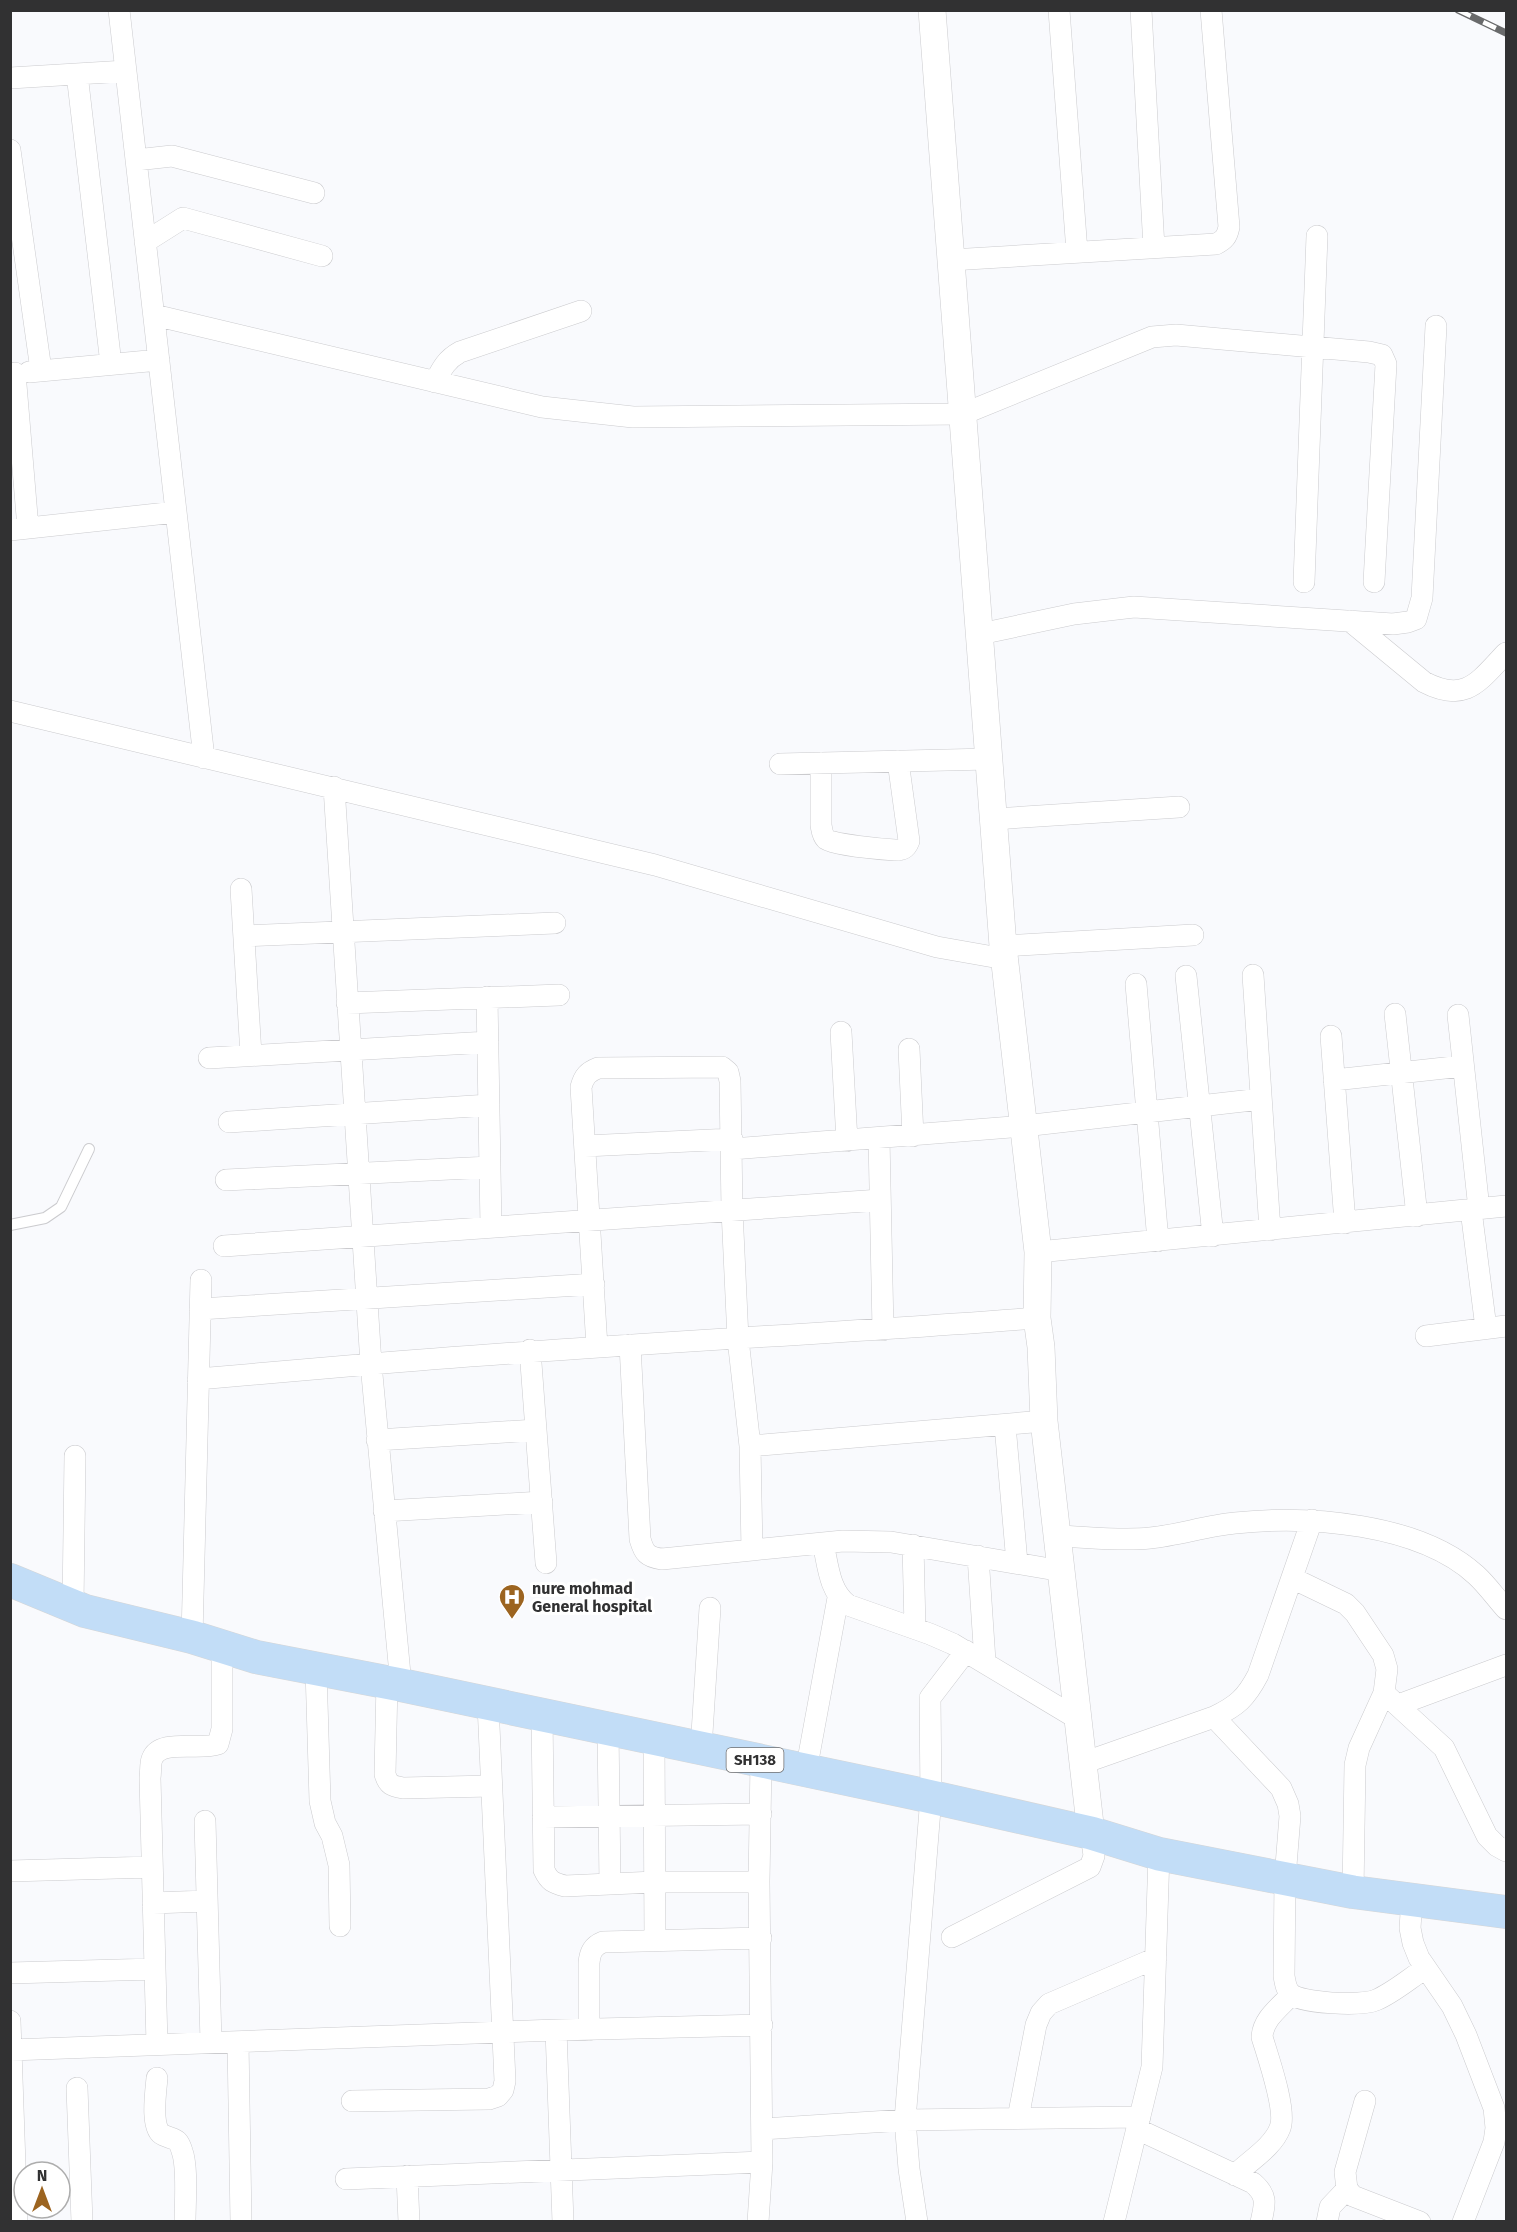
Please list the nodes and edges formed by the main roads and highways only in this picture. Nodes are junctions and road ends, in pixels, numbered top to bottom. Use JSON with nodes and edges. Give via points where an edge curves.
{"nodes":[{"id":1,"x":10,"y":1580,"type":"edge"},
{"id":2,"x":1506,"y":1912,"type":"edge"}],
"edges":[{"from":1,"to":2,"type":"main road","number":"SH138","via":[[85,1611],[256,1657],[931,1797],[1090,1833],[1159,1854],[1353,1892]]}]}
